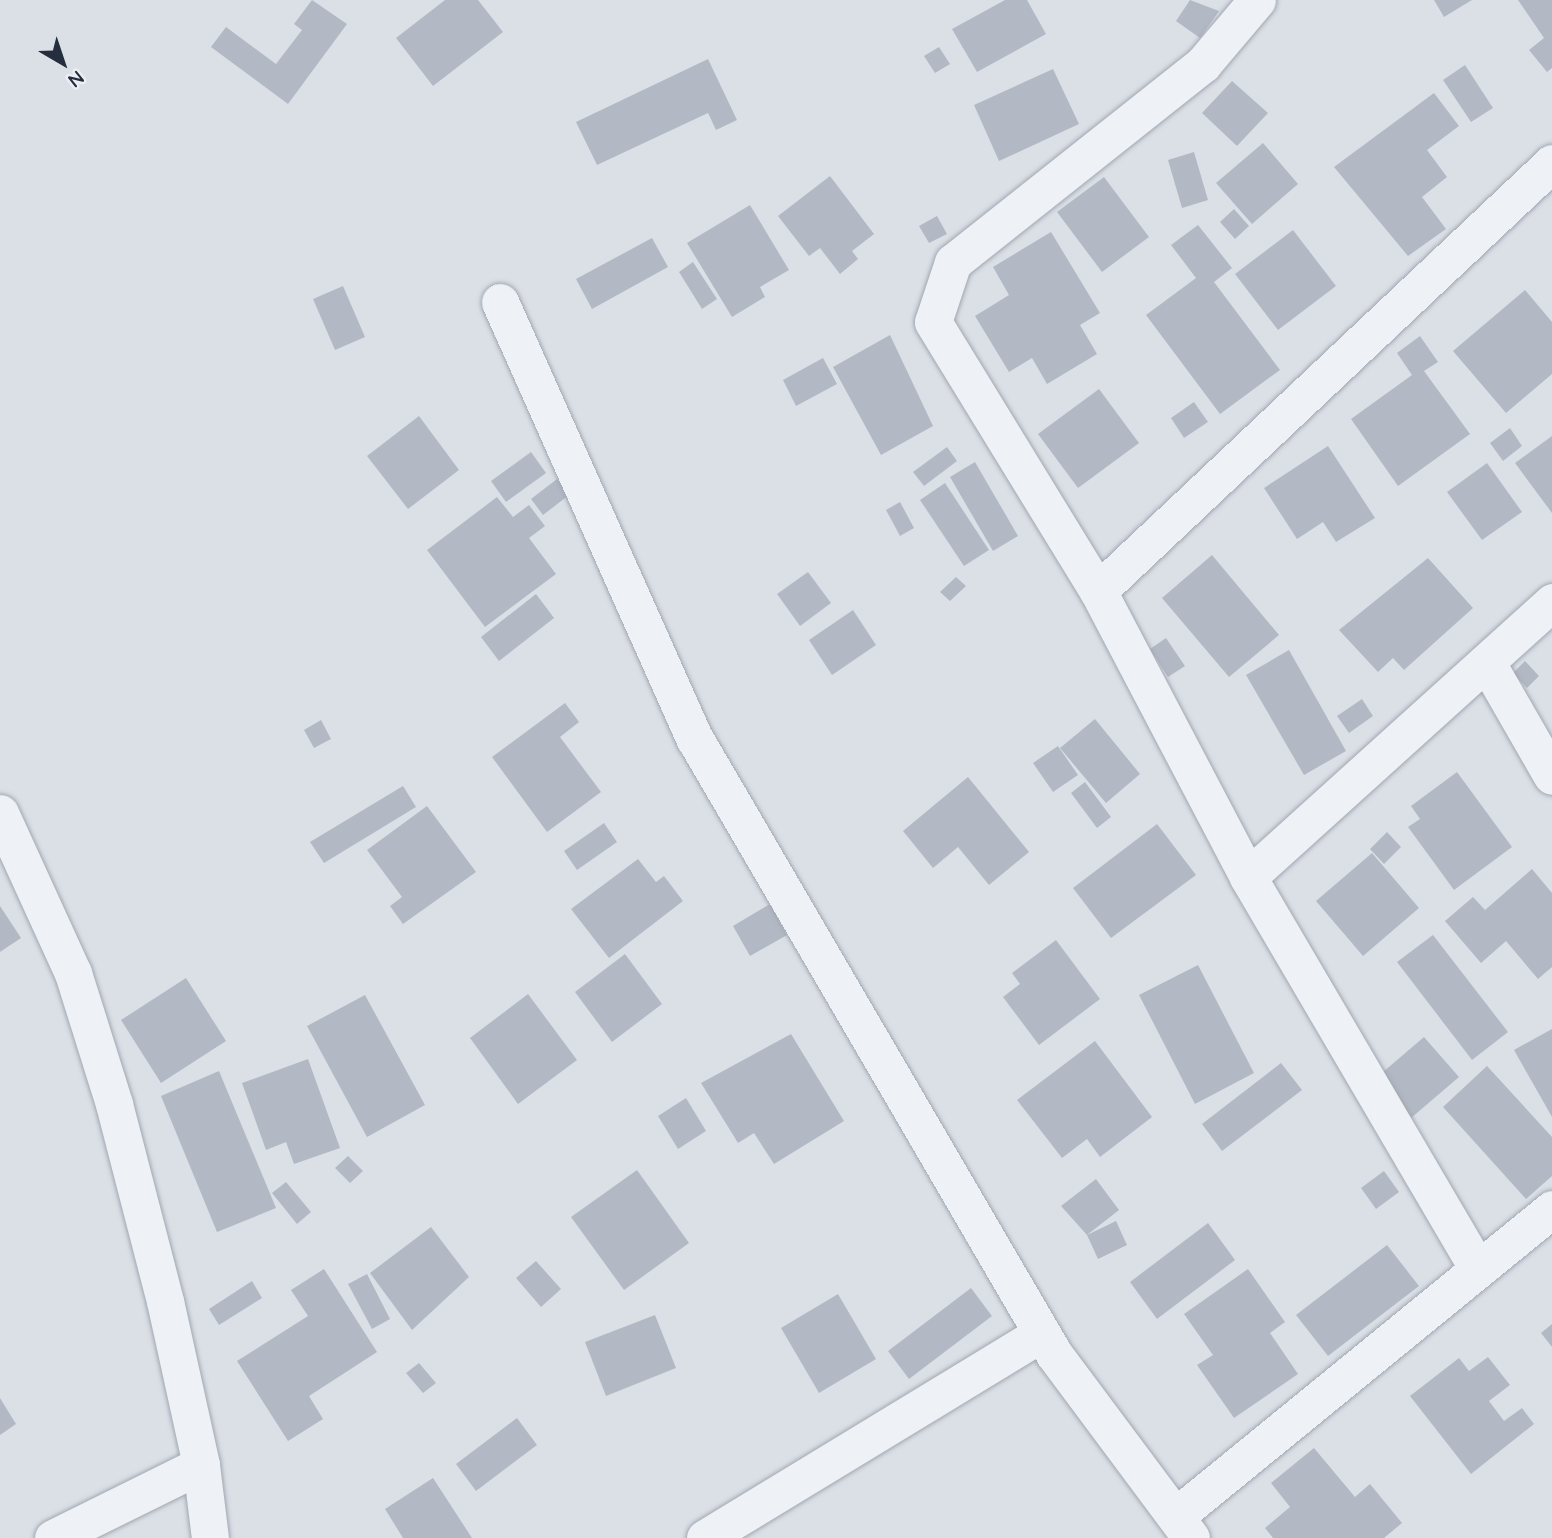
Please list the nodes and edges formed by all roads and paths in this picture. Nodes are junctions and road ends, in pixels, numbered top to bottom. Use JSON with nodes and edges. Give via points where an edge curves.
{"nodes":[{"id":1,"x":1257,"y":0,"type":"edge"},
{"id":2,"x":1552,"y":163,"type":"edge"},
{"id":3,"x":500,"y":302,"type":"dead end"},
{"id":4,"x":1098,"y":591,"type":"junction"},
{"id":5,"x":1552,"y":602,"type":"edge"},
{"id":6,"x":1487,"y":663,"type":"junction"},
{"id":7,"x":1552,"y":776,"type":"edge"},
{"id":8,"x":0,"y":813,"type":"edge"},
{"id":9,"x":9,"y":857,"type":"edge"},
{"id":10,"x":1248,"y":877,"type":"junction"},
{"id":11,"x":1552,"y":1209,"type":"edge"},
{"id":12,"x":1478,"y":1269,"type":"junction"},
{"id":13,"x":1042,"y":1333,"type":"junction"},
{"id":14,"x":201,"y":1465,"type":"junction"},
{"id":15,"x":1184,"y":1527,"type":"edge"},
{"id":16,"x":53,"y":1538,"type":"edge"},
{"id":17,"x":210,"y":1538,"type":"edge"},
{"id":18,"x":705,"y":1538,"type":"edge"}],
"edges":[{"from":1,"to":4,"type":"street","via":[[1203,64],[953,262],[933,322]]},
{"from":2,"to":4,"type":"street"},
{"from":3,"to":13,"type":"street","via":[[695,739]]},
{"from":4,"to":10,"type":"street"},
{"from":5,"to":6,"type":"street"},
{"from":6,"to":7,"type":"street"},
{"from":6,"to":10,"type":"street"},
{"from":8,"to":9,"type":"street"},
{"from":9,"to":14,"type":"street","via":[[73,972],[114,1104]]},
{"from":10,"to":12,"type":"street"},
{"from":11,"to":12,"type":"street"},
{"from":12,"to":15,"type":"street"},
{"from":13,"to":15,"type":"street"},
{"from":13,"to":18,"type":"street"},
{"from":14,"to":16,"type":"street"},
{"from":14,"to":17,"type":"street"}]}
